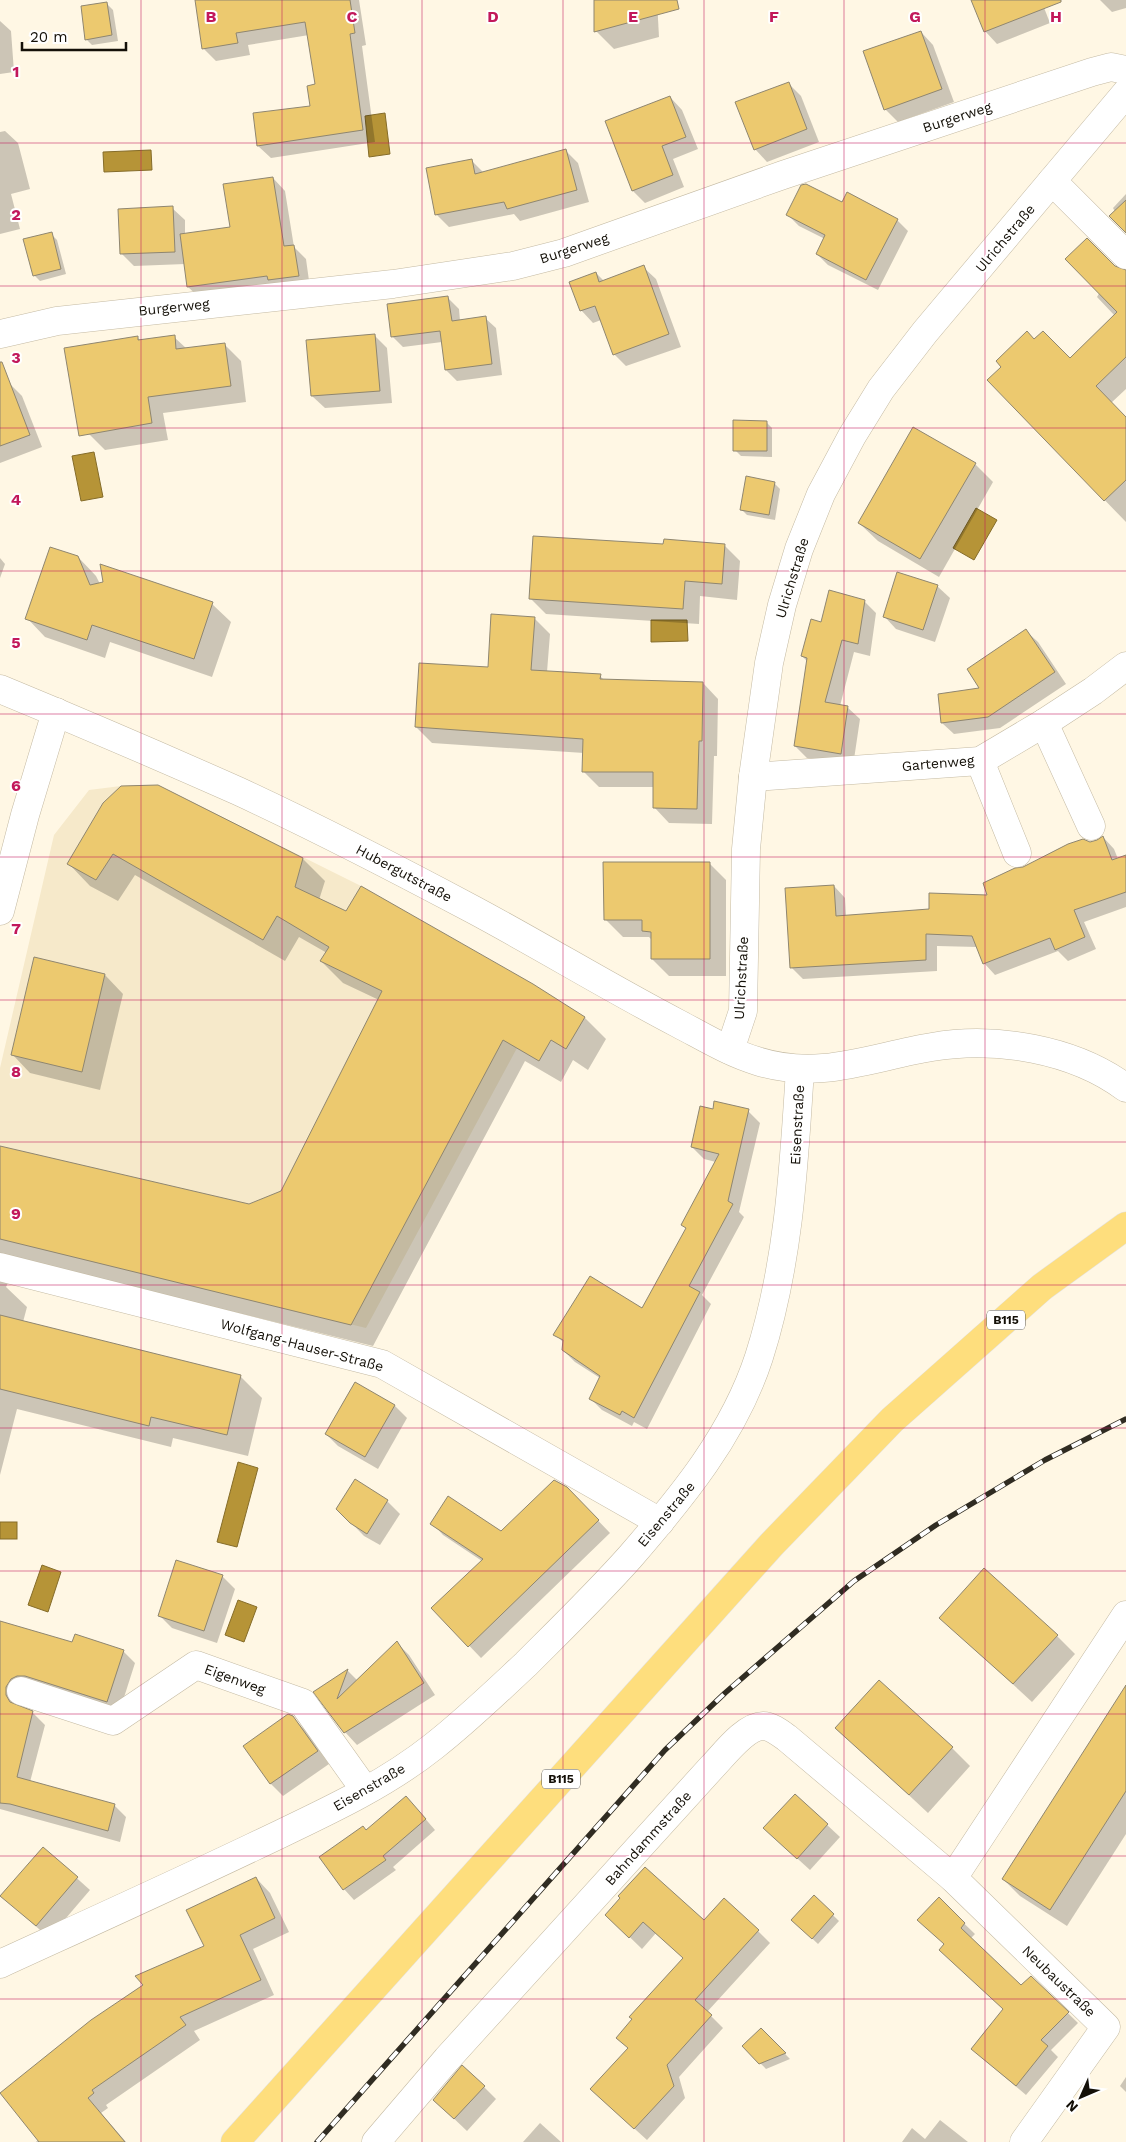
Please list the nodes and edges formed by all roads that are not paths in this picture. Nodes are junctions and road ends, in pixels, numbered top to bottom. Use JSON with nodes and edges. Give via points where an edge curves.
{"nodes":[{"id":1,"x":1126,"y":70,"type":"edge"},
{"id":2,"x":1126,"y":93,"type":"edge"},
{"id":3,"x":1052,"y":181,"type":"junction"},
{"id":4,"x":1126,"y":255,"type":"edge"},
{"id":5,"x":0,"y":334,"type":"edge"},
{"id":6,"x":1126,"y":666,"type":"edge"},
{"id":7,"x":0,"y":689,"type":"edge"},
{"id":8,"x":56,"y":712,"type":"junction"},
{"id":9,"x":1044,"y":723,"type":"junction"},
{"id":10,"x":980,"y":761,"type":"junction"},
{"id":11,"x":753,"y":777,"type":"junction"},
{"id":12,"x":1091,"y":826,"type":"dead end"},
{"id":13,"x":1017,"y":853,"type":"dead end"},
{"id":14,"x":0,"y":911,"type":"edge"},
{"id":15,"x":730,"y":1050,"type":"junction"},
{"id":16,"x":800,"y":1068,"type":"junction"},
{"id":17,"x":1126,"y":1088,"type":"edge"},
{"id":18,"x":1126,"y":1226,"type":"edge"},
{"id":19,"x":0,"y":1267,"type":"edge"},
{"id":20,"x":660,"y":1522,"type":"junction"},
{"id":21,"x":1126,"y":1615,"type":"edge"},
{"id":22,"x":21,"y":1691,"type":"dead end"},
{"id":23,"x":365,"y":1790,"type":"junction"},
{"id":24,"x":953,"y":1878,"type":"junction"},
{"id":25,"x":0,"y":1964,"type":"edge"},
{"id":26,"x":235,"y":2142,"type":"edge"},
{"id":27,"x":376,"y":2142,"type":"edge"},
{"id":28,"x":1024,"y":2142,"type":"edge"}],
"edges":[{"from":1,"to":5,"type":"street","name":"Burgerweg","via":[[1111,67],[1092,72],[783,175],[564,253],[513,266],[393,284],[57,321]]},
{"from":2,"to":3,"type":"street","name":"Ulrichstraße"},
{"from":3,"to":4,"type":"street"},
{"from":3,"to":11,"type":"street","name":"Ulrichstraße","via":[[925,332],[882,389],[821,494],[799,549],[782,605],[769,663]]},
{"from":6,"to":9,"type":"street","name":"Gartenweg"},
{"from":7,"to":8,"type":"street","name":"Hubergutstraße"},
{"from":8,"to":14,"type":"street"},
{"from":8,"to":15,"type":"street","name":"Hubergutstraße","via":[[238,791],[340,840]]},
{"from":9,"to":10,"type":"street","name":"Gartenweg"},
{"from":9,"to":12,"type":"street"},
{"from":10,"to":11,"type":"street","name":"Gartenweg"},
{"from":10,"to":13,"type":"street"},
{"from":11,"to":15,"type":"street","name":"Ulrichstraße","via":[[746,848],[742,1011]]},
{"from":15,"to":16,"type":"street","name":"Hubergutstraße","via":[[755,1061]]},
{"from":16,"to":17,"type":"street","name":"Eisenstraße","via":[[863,1064],[930,1047],[967,1042],[1002,1043],[1084,1064],[1108,1074]]},
{"from":16,"to":20,"type":"street","name":"Eisenstraße","via":[[789,1218],[770,1317],[758,1358],[741,1399],[697,1477]]},
{"from":18,"to":26,"type":"main road","number":"B115","via":[[1042,1288],[892,1420],[824,1488]]},
{"from":19,"to":20,"type":"street","name":"Wolfgang-Hauser-Straße","via":[[382,1364]]},
{"from":20,"to":23,"type":"street","name":"Eisenstraße","via":[[590,1599],[489,1699],[433,1747]]},
{"from":21,"to":24,"type":"street"},
{"from":22,"to":23,"type":"street","name":"Eigenweg","via":[[113,1721],[196,1665],[303,1703]]},
{"from":23,"to":25,"type":"street","name":"Eisenstraße"},
{"from":24,"to":27,"type":"street","name":"Bahndammstraße","via":[[777,1731],[763,1726],[753,1728],[705,1775]]},
{"from":24,"to":28,"type":"street","name":"Neubaustraße","via":[[1106,2027]]}]}
